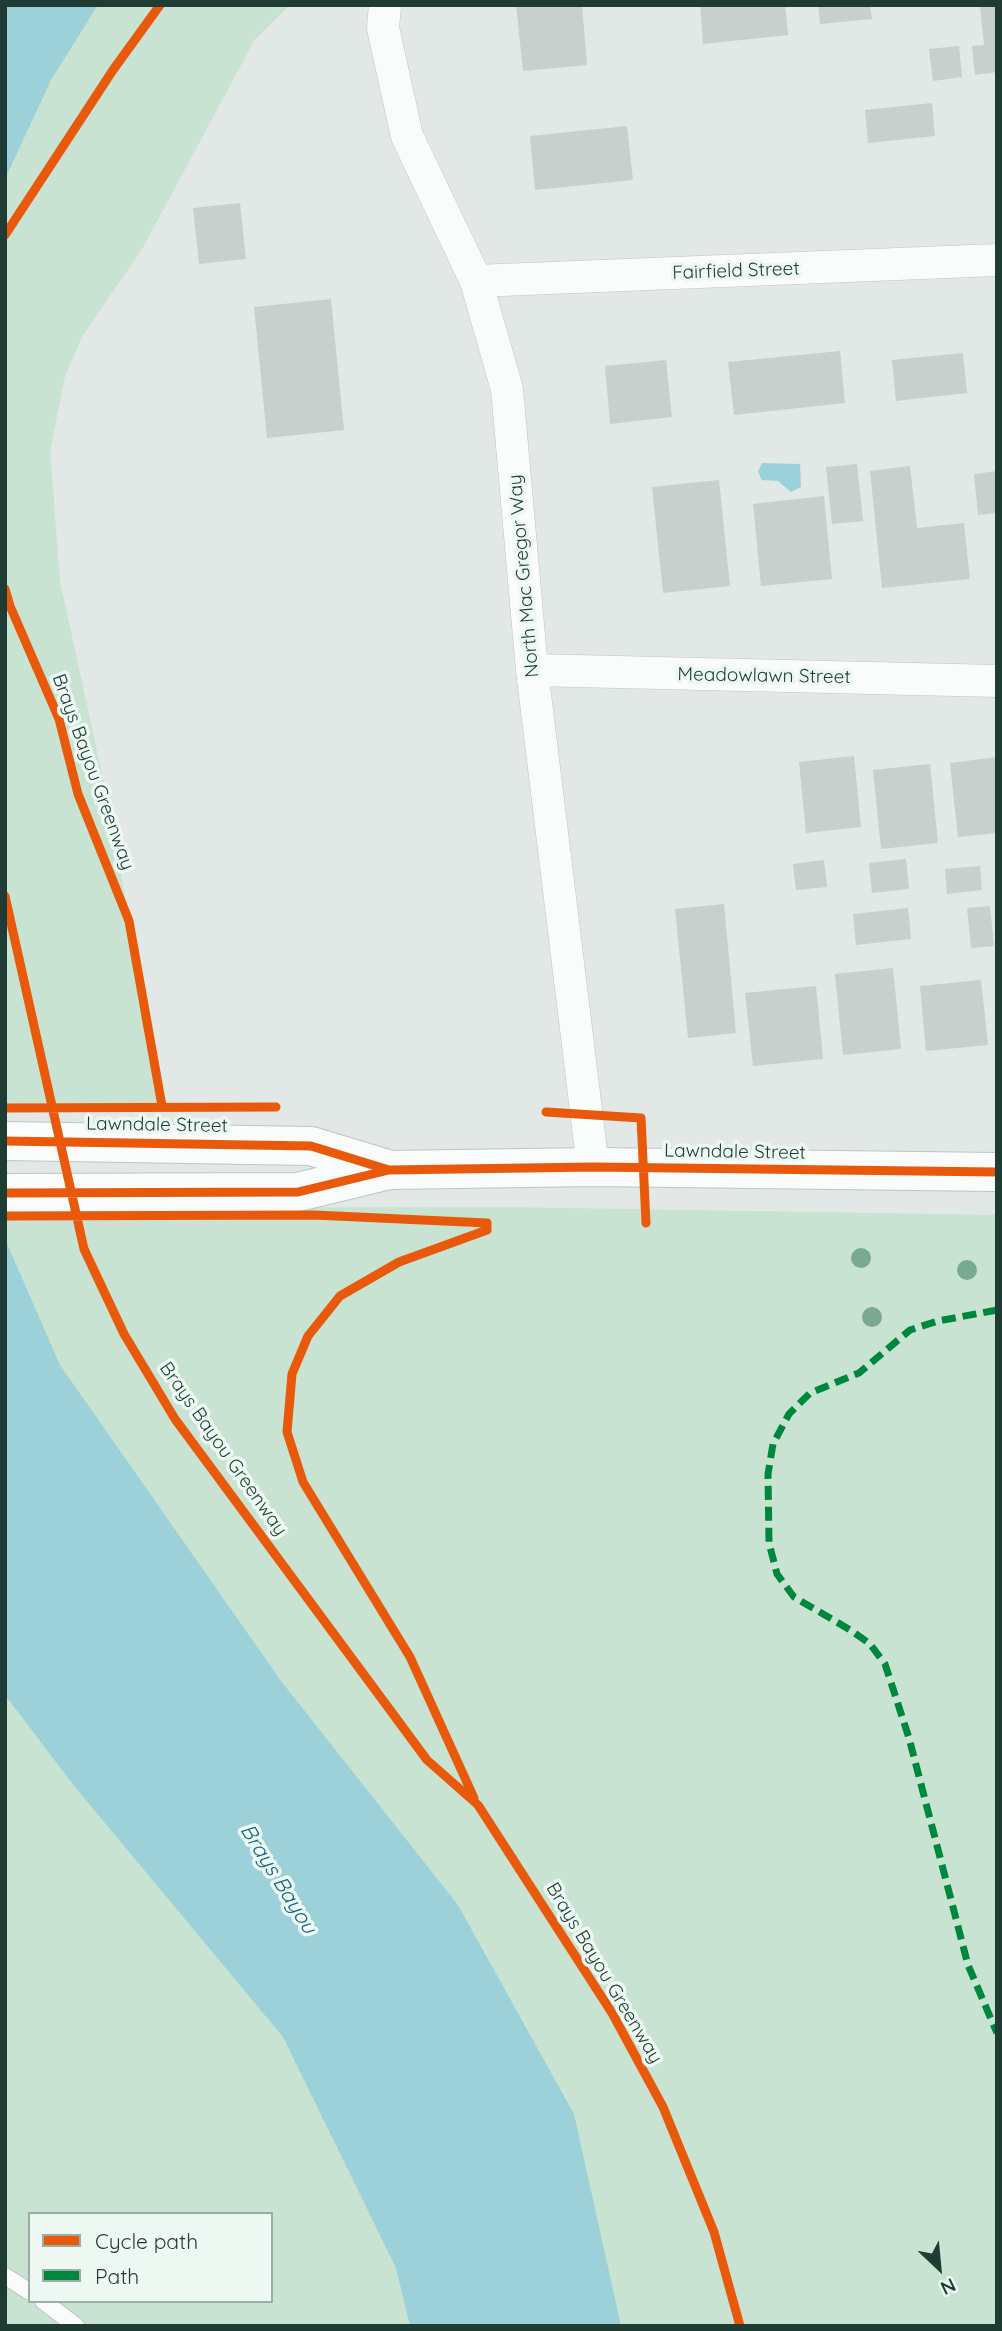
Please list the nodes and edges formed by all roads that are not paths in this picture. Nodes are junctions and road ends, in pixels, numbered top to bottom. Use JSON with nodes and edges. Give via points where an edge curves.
{"nodes":[{"id":1,"x":385,"y":5,"type":"edge"},
{"id":2,"x":997,"y":260,"type":"edge"},
{"id":3,"x":476,"y":281,"type":"junction"},
{"id":4,"x":532,"y":670,"type":"junction"},
{"id":5,"x":997,"y":681,"type":"edge"},
{"id":6,"x":5,"y":1140,"type":"edge"},
{"id":7,"x":593,"y":1167,"type":"junction"},
{"id":8,"x":388,"y":1170,"type":"junction"},
{"id":9,"x":997,"y":1172,"type":"edge"},
{"id":10,"x":5,"y":1193,"type":"edge"},
{"id":11,"x":5,"y":2276,"type":"edge"},
{"id":12,"x":28,"y":2291,"type":"edge"},
{"id":13,"x":46,"y":2303,"type":"edge"},
{"id":14,"x":76,"y":2326,"type":"edge"}],
"edges":[{"from":1,"to":3,"type":"street","name":"North Mac Gregor Way","via":[[383,29],[407,136]]},
{"from":2,"to":3,"type":"street","name":"Fairfield Street"},
{"from":3,"to":4,"type":"street","name":"North Mac Gregor Way","via":[[507,389]]},
{"from":4,"to":5,"type":"street","name":"Meadowlawn Street"},
{"from":4,"to":7,"type":"street","name":"North Mac Gregor Way"},
{"from":6,"to":8,"type":"main road","name":"Lawndale Street","via":[[311,1146]]},
{"from":7,"to":8,"type":"main road","name":"Lawndale Street"},
{"from":7,"to":9,"type":"main road","name":"Lawndale Street"},
{"from":8,"to":10,"type":"main road","name":"Lawndale Street","via":[[298,1192]]},
{"from":11,"to":12,"type":"lane"},
{"from":13,"to":14,"type":"lane"}]}
